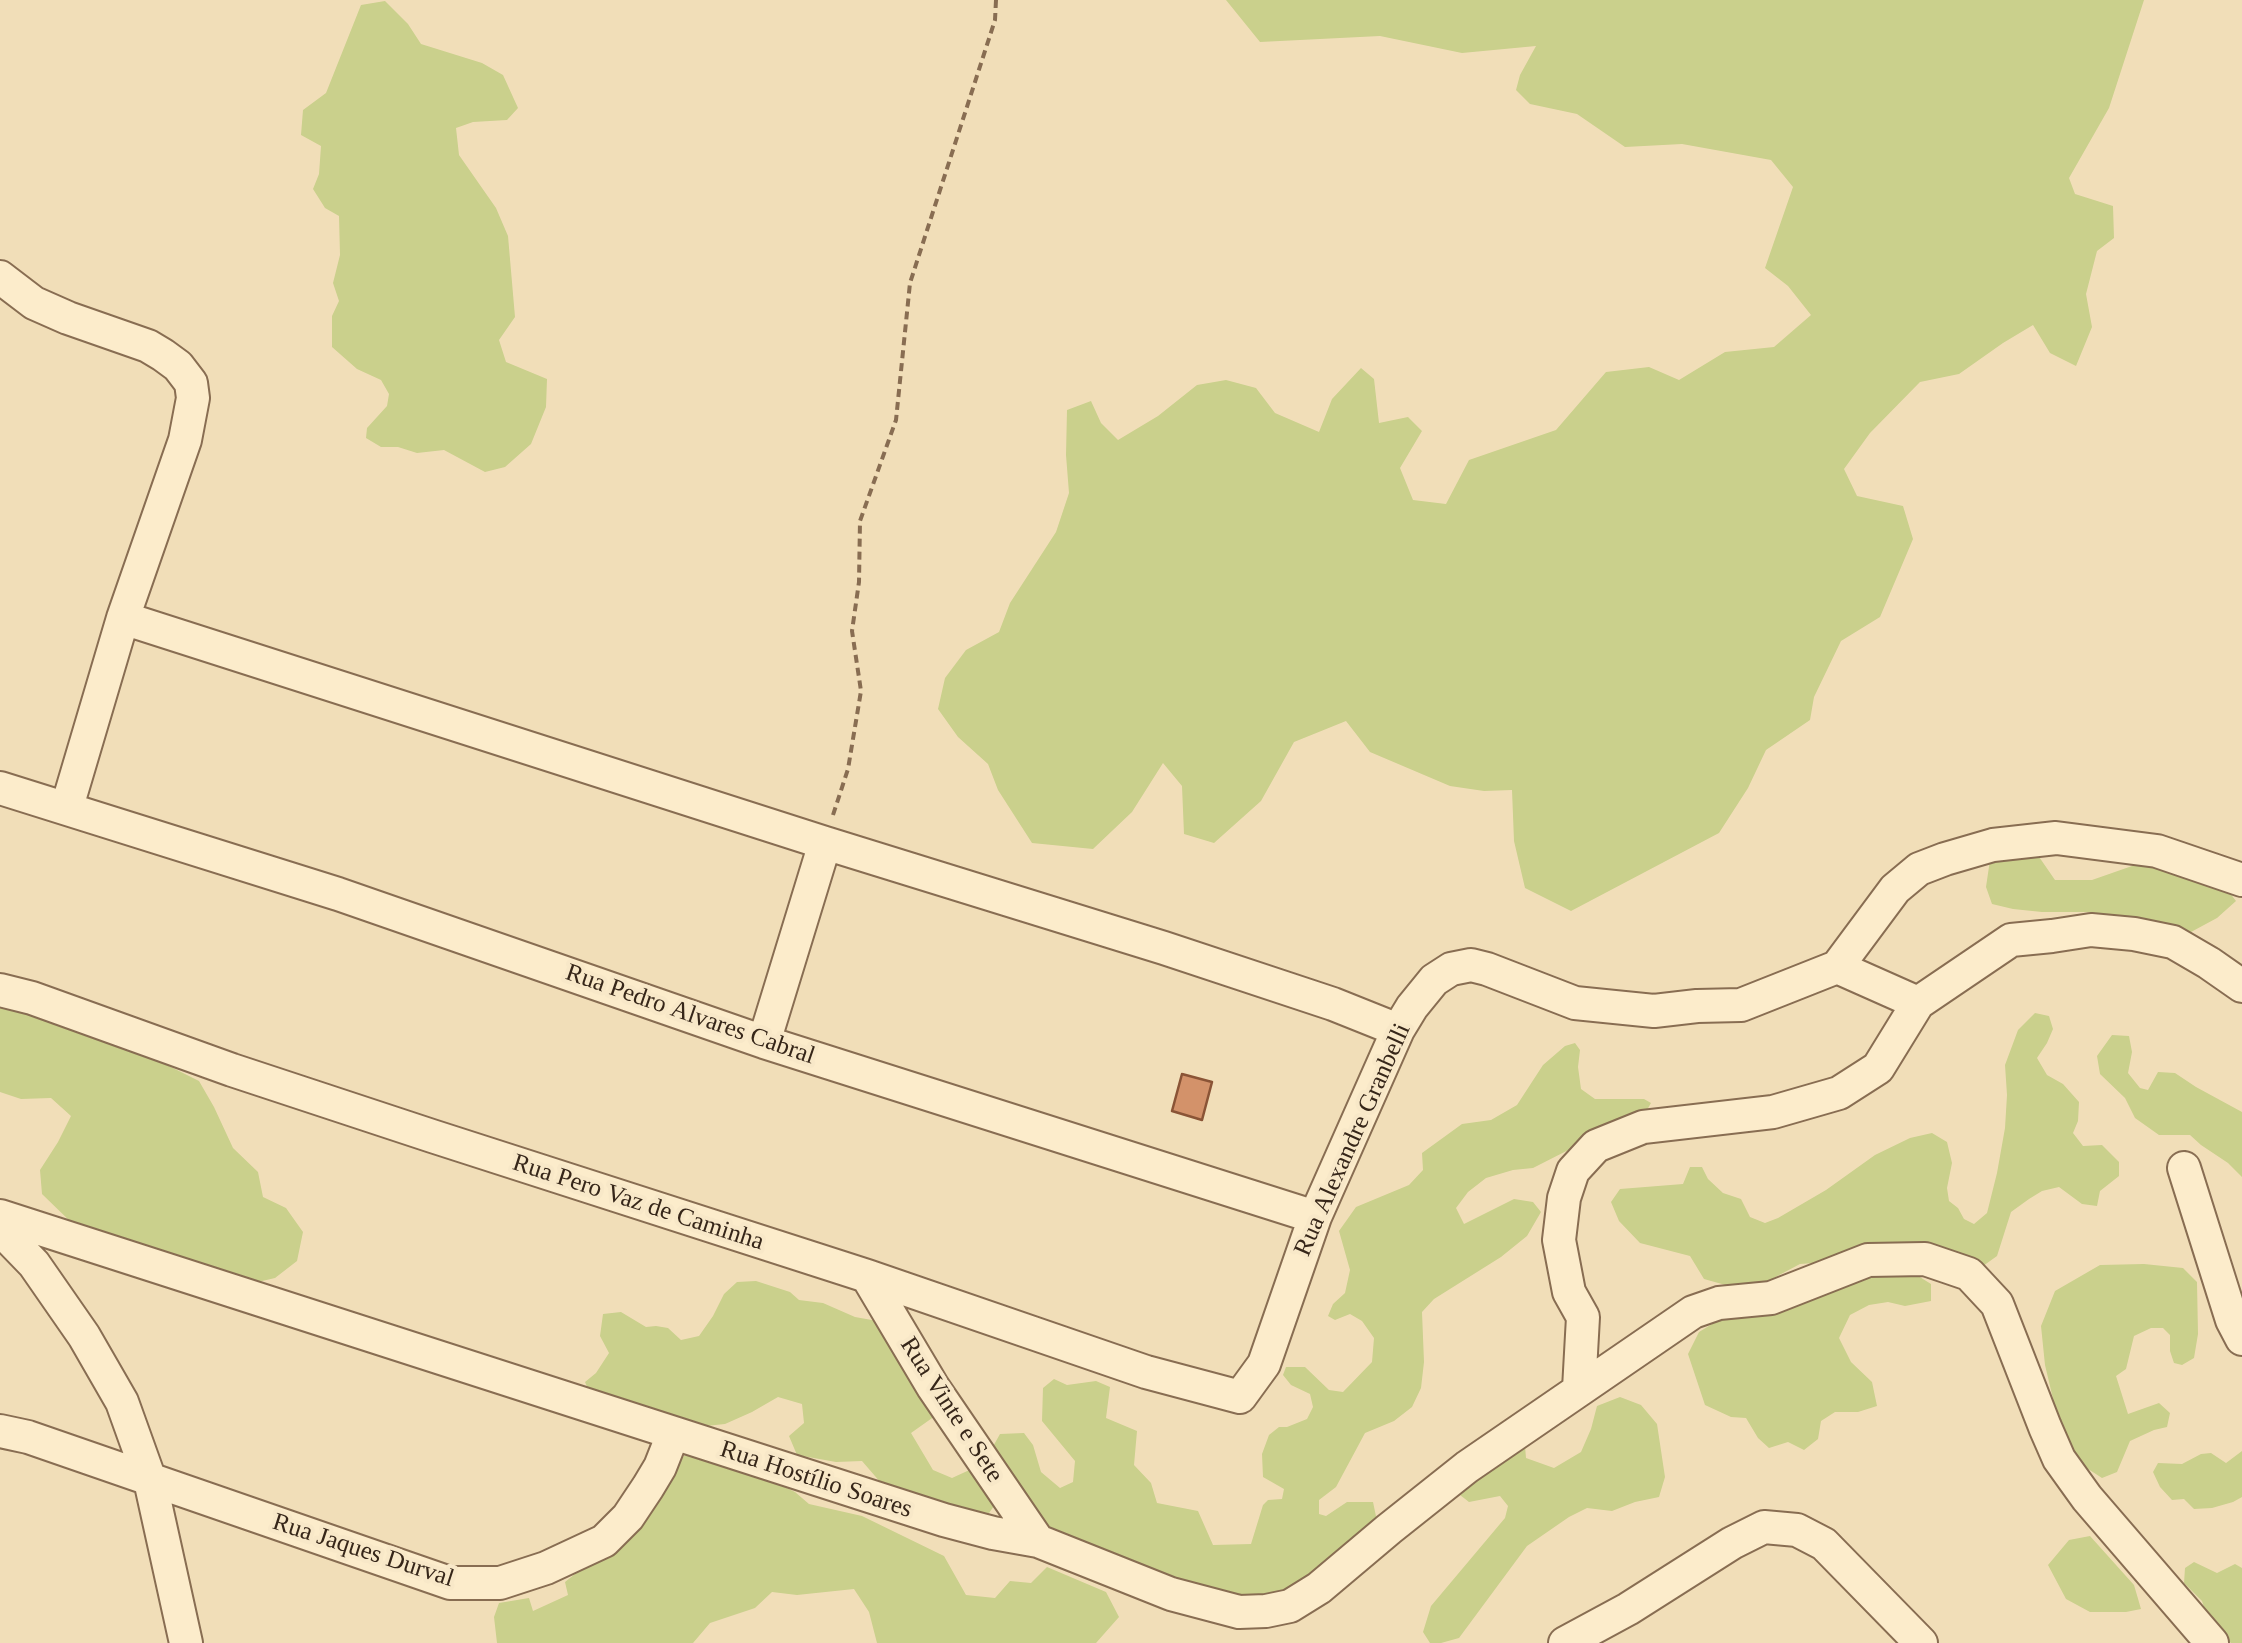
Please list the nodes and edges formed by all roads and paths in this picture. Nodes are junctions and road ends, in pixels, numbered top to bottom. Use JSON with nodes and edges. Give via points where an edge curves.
{"nodes":[{"id":1,"x":996,"y":0,"type":"edge"},
{"id":2,"x":0,"y":277,"type":"edge"},
{"id":3,"x":123,"y":618,"type":"junction"},
{"id":4,"x":0,"y":788,"type":"edge"},
{"id":5,"x":67,"y":808,"type":"junction"},
{"id":6,"x":825,"y":842,"type":"junction"},
{"id":7,"x":2242,"y":880,"type":"edge"},
{"id":8,"x":1836,"y":966,"type":"junction"},
{"id":9,"x":2242,"y":986,"type":"edge"},
{"id":10,"x":0,"y":990,"type":"edge"},
{"id":11,"x":1918,"y":1004,"type":"junction"},
{"id":12,"x":1398,"y":1030,"type":"junction"},
{"id":13,"x":764,"y":1042,"type":"junction"},
{"id":14,"x":2184,"y":1168,"type":"dead end"},
{"id":15,"x":0,"y":1216,"type":"edge"},
{"id":16,"x":1314,"y":1217,"type":"junction"},
{"id":17,"x":0,"y":1229,"type":"edge"},
{"id":18,"x":867,"y":1276,"type":"junction"},
{"id":19,"x":2242,"y":1339,"type":"edge"},
{"id":20,"x":1264,"y":1364,"type":"joint"},
{"id":21,"x":1579,"y":1389,"type":"junction"},
{"id":22,"x":0,"y":1431,"type":"edge"},
{"id":23,"x":674,"y":1434,"type":"junction"},
{"id":24,"x":150,"y":1480,"type":"junction"},
{"id":25,"x":1038,"y":1542,"type":"junction"},
{"id":26,"x":186,"y":1643,"type":"edge"},
{"id":27,"x":1565,"y":1643,"type":"edge"},
{"id":28,"x":1921,"y":1643,"type":"edge"},
{"id":29,"x":2212,"y":1643,"type":"edge"}],
"edges":[{"from":1,"to":6,"type":"path","via":[[910,283],[896,420],[860,521],[852,632],[860,690],[848,769]]},
{"from":2,"to":3,"type":"street","via":[[34,303],[148,346],[190,383],[185,440]]},
{"from":3,"to":5,"type":"street"},
{"from":3,"to":6,"type":"street"},
{"from":4,"to":5,"type":"street","name":"Rua Pedro Alvares Cabral"},
{"from":5,"to":13,"type":"street","name":"Rua Pedro Alvares Cabral"},
{"from":6,"to":12,"type":"street"},
{"from":6,"to":13,"type":"street"},
{"from":7,"to":8,"type":"street","via":[[2158,851],[2056,838],[1993,845],[1919,870]]},
{"from":8,"to":11,"type":"street"},
{"from":8,"to":12,"type":"street","name":"Rua Alexandre Granbelli","via":[[1741,1004],[1654,1011],[1575,1003],[1470,966],[1434,980]]},
{"from":9,"to":11,"type":"street","via":[[2173,942],[2091,930],[2012,940]]},
{"from":10,"to":18,"type":"street","name":"Rua Pero Vaz de Caminha"},
{"from":11,"to":21,"type":"street","via":[[1878,1068],[1839,1094],[1773,1112],[1643,1127],[1596,1146],[1572,1171],[1559,1240],[1569,1292],[1582,1318]]},
{"from":12,"to":16,"type":"street","name":"Rua Alexandre Granbelli"},
{"from":13,"to":16,"type":"street","name":"Rua Pedro Alvares Cabral"},
{"from":14,"to":19,"type":"street"},
{"from":15,"to":23,"type":"street","name":"Rua Hostílio Soares"},
{"from":16,"to":20,"type":"street","name":"Rua Alexandre Granbelli"},
{"from":17,"to":24,"type":"street","via":[[34,1264],[84,1336],[122,1402]]},
{"from":18,"to":20,"type":"street","name":"Rua Pero Vaz de Caminha","via":[[1225,1394],[1240,1397]]},
{"from":18,"to":25,"type":"street","name":"Rua Vinte e Sete"},
{"from":21,"to":25,"type":"street","name":"Rua Hostílio Soares","via":[[1290,1606],[1239,1612],[1171,1594]]},
{"from":21,"to":29,"type":"street","name":"Rua Hostílio Soares","via":[[1707,1306],[1771,1298],[1868,1260],[1925,1259],[1969,1274],[1997,1304],[2060,1459]]},
{"from":22,"to":24,"type":"street","name":"Rua Jaques Durval"},
{"from":23,"to":24,"type":"street","name":"Rua Jaques Durval","via":[[628,1517],[604,1541],[500,1583],[450,1584]]},
{"from":23,"to":25,"type":"street","name":"Rua Hostílio Soares","via":[[944,1520]]},
{"from":24,"to":26,"type":"street"},
{"from":27,"to":28,"type":"street","via":[[1764,1527],[1797,1530],[1824,1544]]}]}
